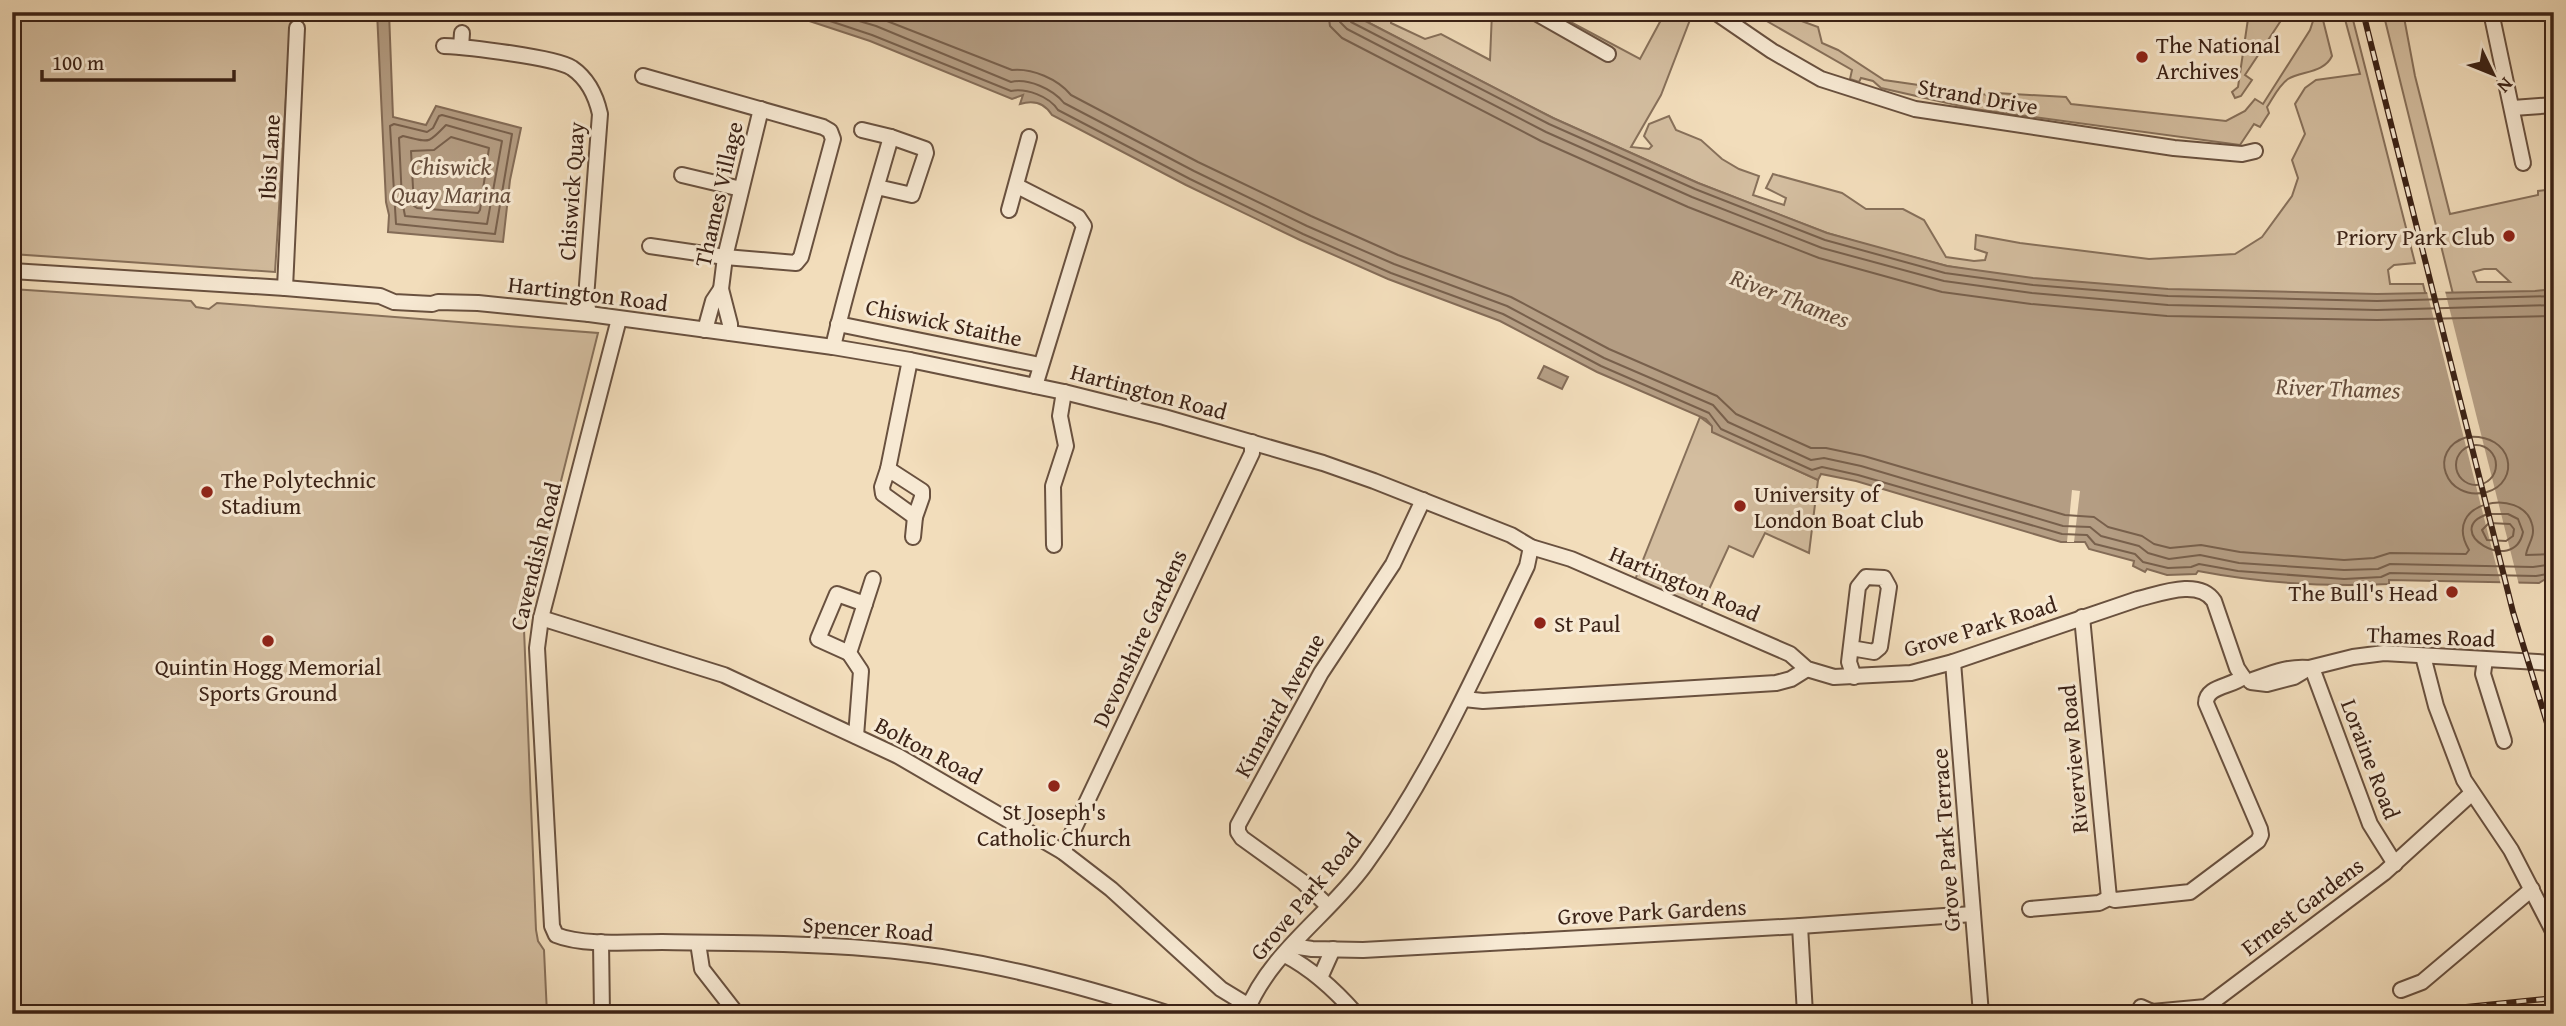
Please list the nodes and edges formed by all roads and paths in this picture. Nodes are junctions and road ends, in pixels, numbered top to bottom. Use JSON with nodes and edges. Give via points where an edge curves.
{"nodes":[{"id":1,"x":1534,"y":12,"type":"edge"},
{"id":2,"x":1715,"y":12,"type":"edge"},
{"id":3,"x":2491,"y":12,"type":"edge"},
{"id":4,"x":298,"y":28,"type":"dead end"},
{"id":5,"x":444,"y":46,"type":"dead end"},
{"id":6,"x":1608,"y":54,"type":"dead end"},
{"id":7,"x":643,"y":76,"type":"dead end"},
{"id":8,"x":2554,"y":105,"type":"edge"},
{"id":9,"x":2513,"y":108,"type":"junction"},
{"id":10,"x":761,"y":109,"type":"junction"},
{"id":11,"x":862,"y":130,"type":"dead end"},
{"id":12,"x":1029,"y":137,"type":"dead end"},
{"id":13,"x":891,"y":138,"type":"junction"},
{"id":14,"x":2255,"y":151,"type":"dead end"},
{"id":15,"x":2523,"y":163,"type":"dead end"},
{"id":16,"x":682,"y":174,"type":"dead end"},
{"id":17,"x":1017,"y":186,"type":"junction"},
{"id":18,"x":877,"y":187,"type":"junction"},
{"id":19,"x":741,"y":189,"type":"junction"},
{"id":20,"x":1009,"y":211,"type":"dead end"},
{"id":21,"x":650,"y":246,"type":"dead end"},
{"id":22,"x":725,"y":257,"type":"junction"},
{"id":23,"x":12,"y":271,"type":"edge"},
{"id":24,"x":285,"y":288,"type":"junction"},
{"id":25,"x":721,"y":289,"type":"junction"},
{"id":26,"x":589,"y":314,"type":"junction"},
{"id":27,"x":619,"y":318,"type":"junction"},
{"id":28,"x":838,"y":324,"type":"junction"},
{"id":29,"x":705,"y":330,"type":"junction"},
{"id":30,"x":730,"y":333,"type":"junction"},
{"id":31,"x":833,"y":347,"type":"junction"},
{"id":32,"x":911,"y":360,"type":"junction"},
{"id":33,"x":1040,"y":365,"type":"junction"},
{"id":34,"x":1035,"y":386,"type":"junction"},
{"id":35,"x":1064,"y":392,"type":"junction"},
{"id":36,"x":1252,"y":442,"type":"junction"},
{"id":37,"x":888,"y":469,"type":"junction"},
{"id":38,"x":1423,"y":500,"type":"junction"},
{"id":39,"x":915,"y":517,"type":"junction"},
{"id":40,"x":913,"y":537,"type":"dead end"},
{"id":41,"x":1054,"y":545,"type":"dead end"},
{"id":42,"x":1531,"y":547,"type":"junction"},
{"id":43,"x":873,"y":579,"type":"dead end"},
{"id":44,"x":865,"y":604,"type":"junction"},
{"id":45,"x":2082,"y":617,"type":"junction"},
{"id":46,"x":541,"y":618,"type":"junction"},
{"id":47,"x":1851,"y":648,"type":"junction"},
{"id":48,"x":849,"y":653,"type":"junction"},
{"id":49,"x":2423,"y":656,"type":"junction"},
{"id":50,"x":2485,"y":660,"type":"junction"},
{"id":51,"x":1953,"y":662,"type":"junction"},
{"id":52,"x":2554,"y":663,"type":"edge"},
{"id":53,"x":2310,"y":668,"type":"junction"},
{"id":54,"x":1807,"y":669,"type":"junction"},
{"id":55,"x":1854,"y":677,"type":"junction"},
{"id":56,"x":2247,"y":680,"type":"junction"},
{"id":57,"x":1464,"y":699,"type":"junction"},
{"id":58,"x":856,"y":736,"type":"junction"},
{"id":59,"x":2504,"y":741,"type":"dead end"},
{"id":60,"x":2472,"y":793,"type":"junction"},
{"id":61,"x":1063,"y":852,"type":"junction"},
{"id":62,"x":2395,"y":863,"type":"junction"},
{"id":63,"x":2532,"y":889,"type":"junction"},
{"id":64,"x":2109,"y":898,"type":"junction"},
{"id":65,"x":1328,"y":906,"type":"junction"},
{"id":66,"x":2031,"y":909,"type":"dead end"},
{"id":67,"x":1973,"y":914,"type":"junction"},
{"id":68,"x":1800,"y":926,"type":"junction"},
{"id":69,"x":2554,"y":933,"type":"edge"},
{"id":70,"x":556,"y":934,"type":"joint"},
{"id":71,"x":601,"y":942,"type":"junction"},
{"id":72,"x":698,"y":943,"type":"junction"},
{"id":73,"x":1333,"y":948,"type":"junction"},
{"id":74,"x":1289,"y":950,"type":"junction"},
{"id":75,"x":1320,"y":978,"type":"junction"},
{"id":76,"x":2401,"y":990,"type":"dead end"},
{"id":77,"x":2141,"y":1007,"type":"dead end"},
{"id":78,"x":1247,"y":1010,"type":"edge"},
{"id":79,"x":1353,"y":1011,"type":"edge"},
{"id":80,"x":602,"y":1014,"type":"edge"},
{"id":81,"x":737,"y":1014,"type":"edge"},
{"id":82,"x":1170,"y":1014,"type":"edge"},
{"id":83,"x":1805,"y":1014,"type":"edge"},
{"id":84,"x":1981,"y":1014,"type":"edge"}],
"edges":[{"from":1,"to":6,"type":"street"},
{"from":2,"to":14,"type":"street","name":"Strand Drive","via":[[1821,79],[1915,109],[2174,148]]},
{"from":3,"to":9,"type":"street"},
{"from":4,"to":24,"type":"street","name":"Ibis Lane"},
{"from":5,"to":26,"type":"street","name":"Chiswick Quay","via":[[462,40],[564,64],[581,75],[595,95],[600,114],[586,298]]},
{"from":7,"to":10,"type":"street","name":"Thames Village"},
{"from":8,"to":9,"type":"street"},
{"from":9,"to":15,"type":"street"},
{"from":10,"to":19,"type":"street","name":"Thames Village"},
{"from":10,"to":22,"type":"street","name":"Thames Village","via":[[823,127],[833,139],[796,263]]},
{"from":11,"to":13,"type":"street"},
{"from":12,"to":17,"type":"street"},
{"from":13,"to":18,"type":"street","name":"Chiswick Staithe"},
{"from":13,"to":18,"type":"street","via":[[920,146],[926,153],[912,195]]},
{"from":16,"to":19,"type":"street"},
{"from":17,"to":20,"type":"street"},
{"from":17,"to":33,"type":"street","name":"Chiswick Staithe","via":[[1078,216],[1084,226]]},
{"from":18,"to":28,"type":"street","name":"Chiswick Staithe"},
{"from":19,"to":22,"type":"street","name":"Thames Village"},
{"from":21,"to":22,"type":"street"},
{"from":22,"to":25,"type":"street","name":"Thames Village"},
{"from":23,"to":24,"type":"street","name":"Hartington Road"},
{"from":24,"to":26,"type":"street","name":"Hartington Road","via":[[380,296],[394,302],[478,303]]},
{"from":25,"to":29,"type":"street","name":"Thames Village"},
{"from":25,"to":30,"type":"street","name":"Thames Village"},
{"from":26,"to":27,"type":"street","name":"Hartington Road"},
{"from":27,"to":29,"type":"street","name":"Hartington Road"},
{"from":27,"to":46,"type":"street","name":"Cavendish Road"},
{"from":28,"to":31,"type":"street","name":"Chiswick Staithe"},
{"from":28,"to":33,"type":"street","name":"Chiswick Staithe"},
{"from":29,"to":30,"type":"street","name":"Hartington Road"},
{"from":30,"to":31,"type":"street","name":"Hartington Road"},
{"from":31,"to":32,"type":"street","name":"Hartington Road"},
{"from":32,"to":34,"type":"street","name":"Hartington Road"},
{"from":32,"to":37,"type":"street"},
{"from":33,"to":34,"type":"street","name":"Chiswick Staithe"},
{"from":34,"to":35,"type":"street","name":"Hartington Road"},
{"from":35,"to":36,"type":"street","name":"Hartington Road"},
{"from":35,"to":41,"type":"street","via":[[1060,416],[1066,446],[1053,486]]},
{"from":36,"to":38,"type":"street","name":"Hartington Road"},
{"from":36,"to":61,"type":"street","name":"Devonshire Gardens","via":[[1252,453]]},
{"from":37,"to":39,"type":"street","via":[[883,494]]},
{"from":37,"to":39,"type":"street","via":[[922,491]]},
{"from":38,"to":42,"type":"street","name":"Hartington Road"},
{"from":38,"to":65,"type":"street","name":"Kinnaird Avenue","via":[[1393,564],[1321,673],[1238,825],[1242,838]]},
{"from":39,"to":40,"type":"street"},
{"from":42,"to":54,"type":"street","name":"Hartington Road","via":[[1571,559],[1778,649]]},
{"from":42,"to":57,"type":"street","name":"Grove Park Road","via":[[1527,566]]},
{"from":43,"to":44,"type":"street"},
{"from":44,"to":48,"type":"street"},
{"from":44,"to":48,"type":"street","via":[[837,594],[818,639]]},
{"from":45,"to":51,"type":"street","name":"Grove Park Road"},
{"from":45,"to":56,"type":"street","name":"Grove Park Road","via":[[2154,595],[2204,591],[2217,608],[2237,668]]},
{"from":45,"to":64,"type":"street","name":"Riverview Road"},
{"from":46,"to":58,"type":"street","name":"Bolton Road","via":[[724,675]]},
{"from":46,"to":70,"type":"street","name":"Cavendish Road","via":[[537,648]]},
{"from":47,"to":47,"type":"street","via":[[1858,587],[1866,577],[1884,578],[1889,587],[1880,647],[1874,652]]},
{"from":47,"to":55,"type":"street"},
{"from":48,"to":58,"type":"street","via":[[861,671]]},
{"from":49,"to":50,"type":"street","name":"Thames Road"},
{"from":49,"to":53,"type":"street","name":"Thames Road","via":[[2369,655]]},
{"from":49,"to":60,"type":"street","via":[[2453,754]]},
{"from":50,"to":52,"type":"street","name":"Thames Road"},
{"from":50,"to":59,"type":"street","via":[[2483,674]]},
{"from":51,"to":55,"type":"street","name":"Grove Park Road","via":[[1911,673]]},
{"from":51,"to":67,"type":"street","name":"Grove Park Terrace"},
{"from":53,"to":56,"type":"street","name":"Thames Road","via":[[2267,684]]},
{"from":53,"to":62,"type":"street","name":"Loraine Road","via":[[2370,824]]},
{"from":54,"to":55,"type":"street","name":"Grove Park Road"},
{"from":54,"to":57,"type":"street","via":[[1776,683]]},
{"from":56,"to":64,"type":"street","via":[[2211,691],[2206,703],[2260,838],[2190,892]]},
{"from":57,"to":65,"type":"street","name":"Grove Park Road","via":[[1372,855]]},
{"from":58,"to":61,"type":"street","name":"Bolton Road","via":[[942,780]]},
{"from":60,"to":62,"type":"street","name":"Ernest Gardens"},
{"from":60,"to":63,"type":"street","via":[[2505,839]]},
{"from":61,"to":78,"type":"street","name":"Bolton Road"},
{"from":62,"to":77,"type":"street","name":"Ernest Gardens","via":[[2206,1007],[2152,1012]]},
{"from":63,"to":69,"type":"street"},
{"from":63,"to":76,"type":"street","via":[[2421,982]]},
{"from":64,"to":66,"type":"street","via":[[2099,903]]},
{"from":65,"to":74,"type":"street","name":"Grove Park Road"},
{"from":67,"to":68,"type":"street","name":"Grove Park Gardens"},
{"from":67,"to":84,"type":"street","name":"Grove Park Terrace"},
{"from":68,"to":73,"type":"street","name":"Grove Park Gardens"},
{"from":68,"to":83,"type":"street"},
{"from":70,"to":71,"type":"street","name":"Spencer Road"},
{"from":71,"to":72,"type":"street","name":"Spencer Road"},
{"from":71,"to":80,"type":"street"},
{"from":72,"to":81,"type":"street","via":[[702,969]]},
{"from":72,"to":82,"type":"street","name":"Spencer Road","via":[[874,949],[957,958],[1029,972]]},
{"from":73,"to":74,"type":"street","name":"Grove Park Gardens"},
{"from":73,"to":75,"type":"street"},
{"from":74,"to":75,"type":"street"},
{"from":74,"to":78,"type":"street","name":"Grove Park Road","via":[[1260,985]]},
{"from":75,"to":79,"type":"street"}]}
